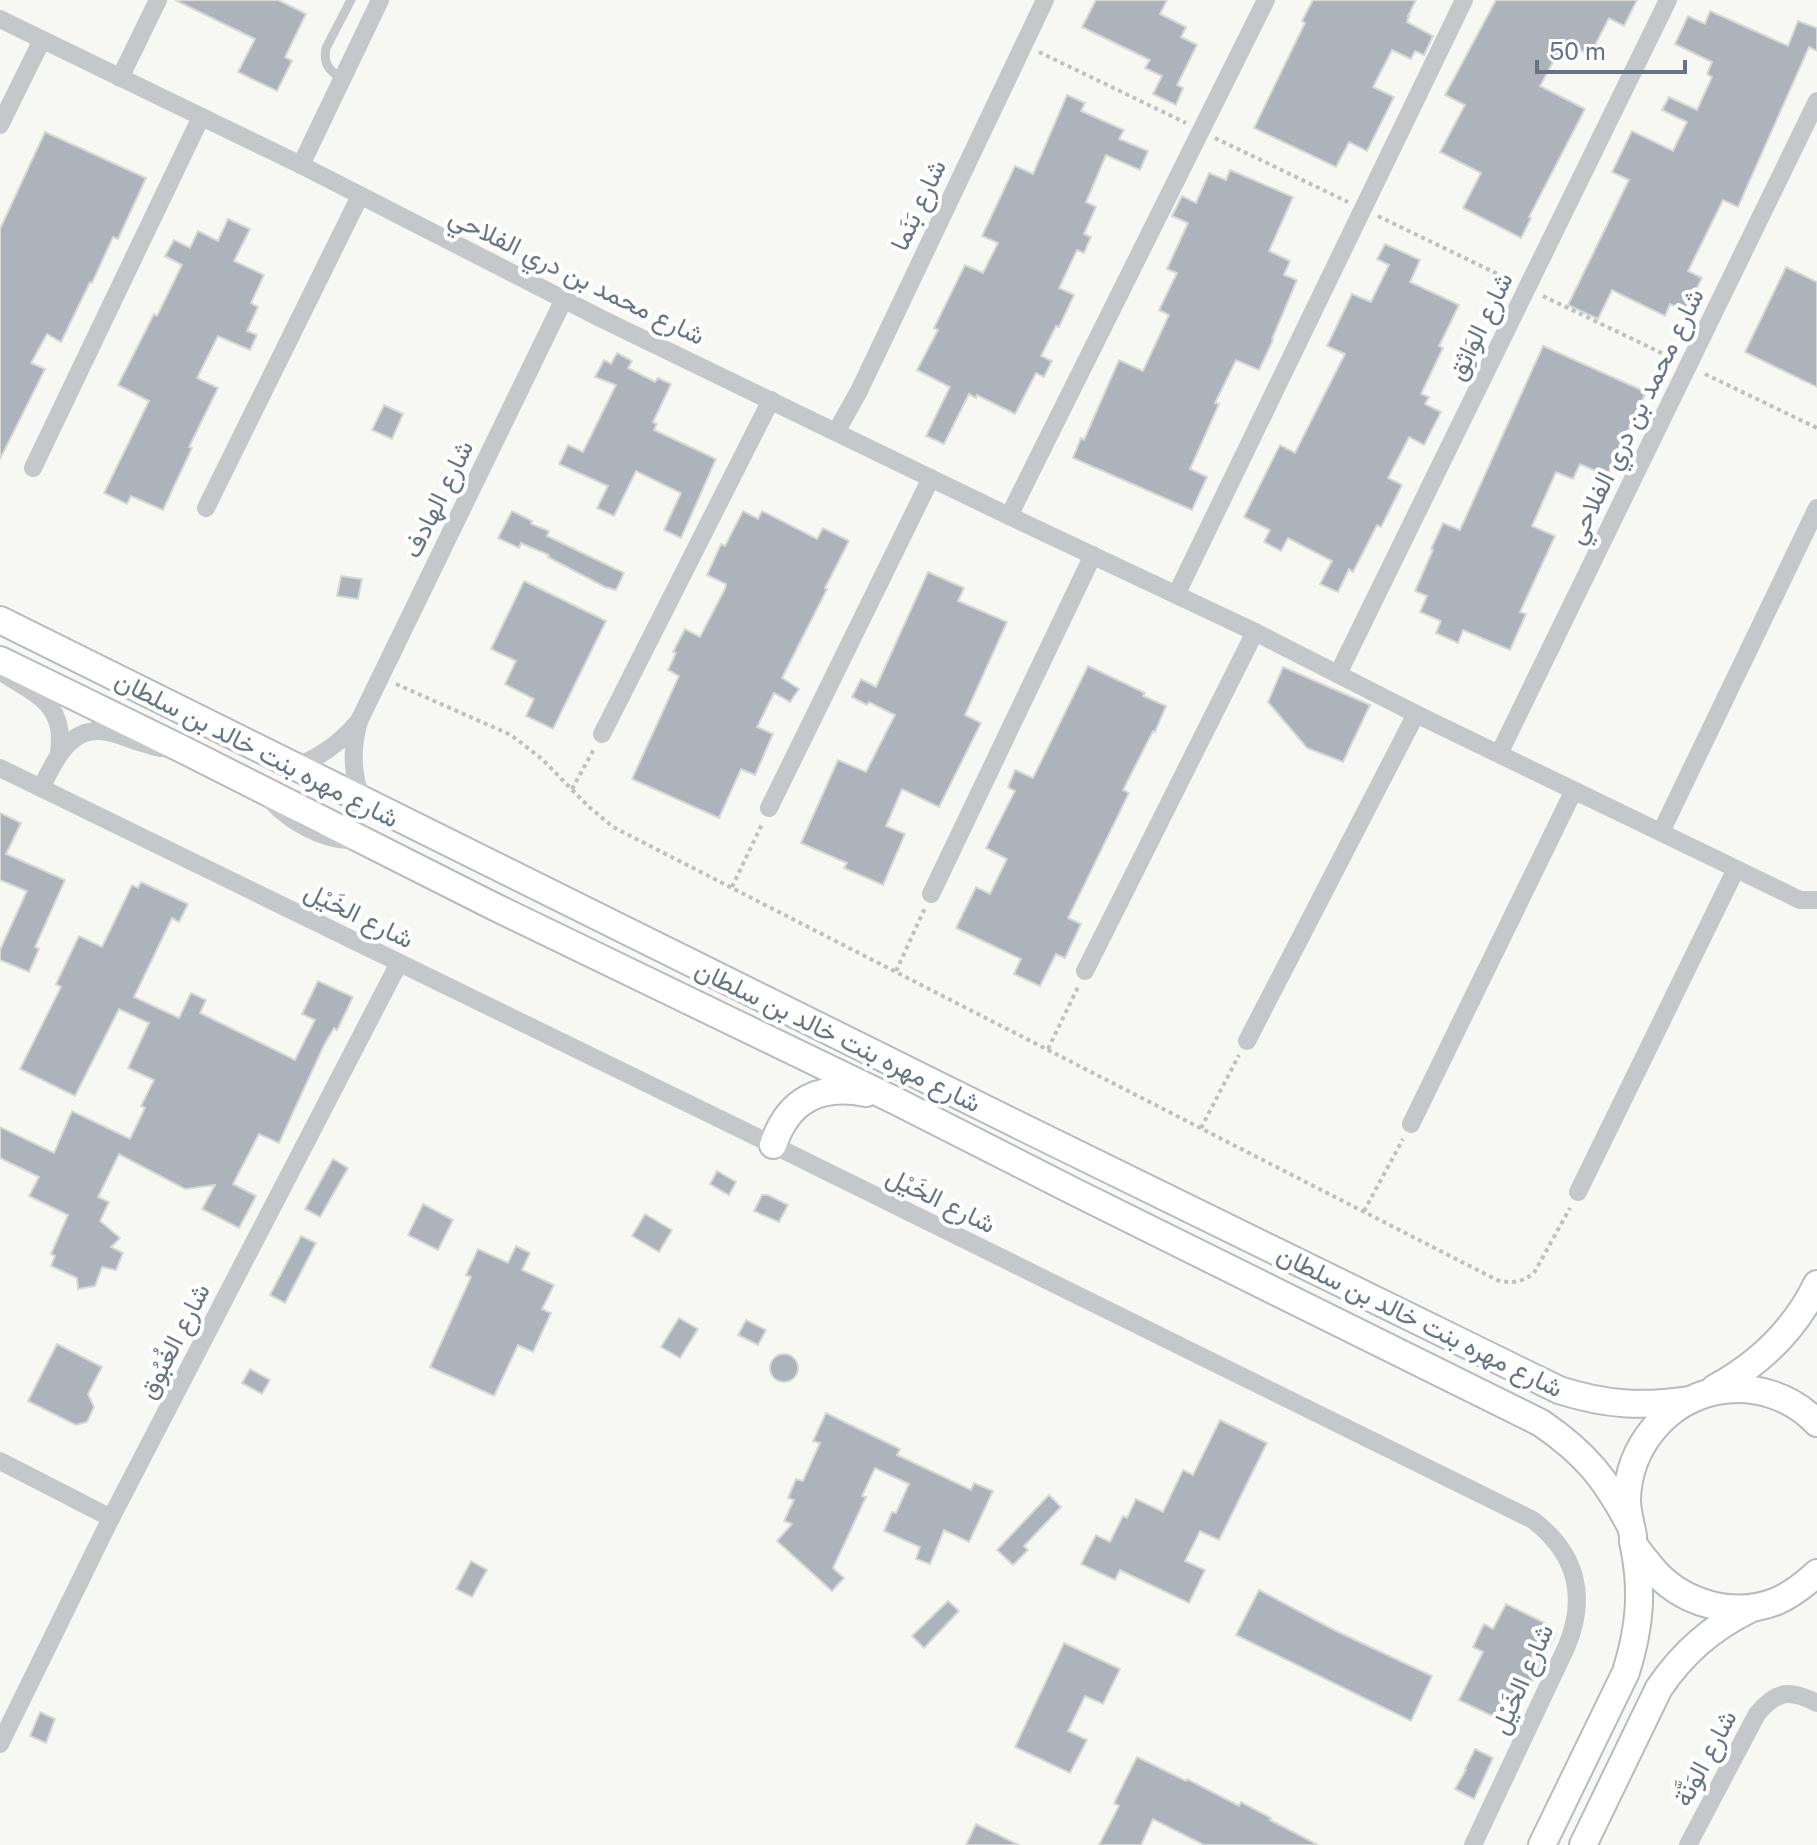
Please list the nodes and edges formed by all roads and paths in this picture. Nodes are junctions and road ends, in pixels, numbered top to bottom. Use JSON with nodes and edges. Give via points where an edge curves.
{"nodes":[{"id":1,"x":158,"y":0,"type":"edge"},
{"id":2,"x":351,"y":0,"type":"edge"},
{"id":3,"x":380,"y":0,"type":"edge"},
{"id":4,"x":1045,"y":0,"type":"edge"},
{"id":5,"x":1266,"y":0,"type":"edge"},
{"id":6,"x":1464,"y":0,"type":"edge"},
{"id":7,"x":1668,"y":0,"type":"edge"},
{"id":8,"x":0,"y":19,"type":"edge"},
{"id":9,"x":42,"y":40,"type":"junction"},
{"id":10,"x":1022,"y":44,"type":"junction"},
{"id":11,"x":120,"y":78,"type":"junction"},
{"id":12,"x":342,"y":78,"type":"junction"},
{"id":13,"x":1817,"y":101,"type":"edge"},
{"id":14,"x":201,"y":117,"type":"junction"},
{"id":15,"x":0,"y":125,"type":"edge"},
{"id":16,"x":1201,"y":130,"type":"junction"},
{"id":17,"x":301,"y":165,"type":"junction"},
{"id":18,"x":360,"y":196,"type":"junction"},
{"id":19,"x":1362,"y":209,"type":"junction"},
{"id":20,"x":1527,"y":288,"type":"junction"},
{"id":21,"x":564,"y":299,"type":"junction"},
{"id":22,"x":1688,"y":365,"type":"junction"},
{"id":23,"x":771,"y":400,"type":"junction"},
{"id":24,"x":1817,"y":428,"type":"edge"},
{"id":25,"x":836,"y":432,"type":"junction"},
{"id":26,"x":33,"y":468,"type":"dead end"},
{"id":27,"x":931,"y":478,"type":"junction"},
{"id":28,"x":206,"y":508,"type":"dead end"},
{"id":29,"x":1817,"y":508,"type":"edge"},
{"id":30,"x":1009,"y":516,"type":"junction"},
{"id":31,"x":1093,"y":555,"type":"junction"},
{"id":32,"x":1176,"y":595,"type":"junction"},
{"id":33,"x":0,"y":620,"type":"edge"},
{"id":34,"x":1255,"y":632,"type":"junction"},
{"id":35,"x":0,"y":660,"type":"edge"},
{"id":36,"x":0,"y":671,"type":"edge"},
{"id":37,"x":1338,"y":674,"type":"junction"},
{"id":38,"x":380,"y":677,"type":"junction"},
{"id":39,"x":1416,"y":714,"type":"junction"},
{"id":40,"x":359,"y":721,"type":"junction"},
{"id":41,"x":602,"y":734,"type":"joint"},
{"id":42,"x":182,"y":749,"type":"junction"},
{"id":43,"x":59,"y":752,"type":"junction"},
{"id":44,"x":1499,"y":754,"type":"junction"},
{"id":45,"x":294,"y":767,"type":"junction"},
{"id":46,"x":0,"y":768,"type":"edge"},
{"id":47,"x":41,"y":788,"type":"junction"},
{"id":48,"x":572,"y":789,"type":"junction"},
{"id":49,"x":1574,"y":790,"type":"junction"},
{"id":50,"x":362,"y":802,"type":"junction"},
{"id":51,"x":769,"y":808,"type":"joint"},
{"id":52,"x":1661,"y":832,"type":"junction"},
{"id":53,"x":1736,"y":869,"type":"junction"},
{"id":54,"x":732,"y":887,"type":"junction"},
{"id":55,"x":931,"y":894,"type":"joint"},
{"id":56,"x":1817,"y":900,"type":"edge"},
{"id":57,"x":399,"y":963,"type":"junction"},
{"id":58,"x":896,"y":971,"type":"junction"},
{"id":59,"x":1085,"y":971,"type":"joint"},
{"id":60,"x":1247,"y":1041,"type":"joint"},
{"id":61,"x":1048,"y":1049,"type":"junction"},
{"id":62,"x":894,"y":1100,"type":"junction"},
{"id":63,"x":1411,"y":1124,"type":"joint"},
{"id":64,"x":1201,"y":1128,"type":"junction"},
{"id":65,"x":773,"y":1145,"type":"junction"},
{"id":66,"x":1578,"y":1192,"type":"joint"},
{"id":67,"x":1364,"y":1211,"type":"junction"},
{"id":68,"x":1817,"y":1284,"type":"edge"},
{"id":69,"x":1698,"y":1397,"type":"junction"},
{"id":70,"x":1817,"y":1423,"type":"edge"},
{"id":71,"x":0,"y":1461,"type":"edge"},
{"id":72,"x":111,"y":1518,"type":"junction"},
{"id":73,"x":1632,"y":1534,"type":"junction"},
{"id":74,"x":1817,"y":1573,"type":"edge"},
{"id":75,"x":1817,"y":1593,"type":"edge"},
{"id":76,"x":1765,"y":1604,"type":"junction"},
{"id":77,"x":1817,"y":1703,"type":"edge"},
{"id":78,"x":0,"y":1744,"type":"edge"},
{"id":79,"x":1473,"y":1845,"type":"edge"},
{"id":80,"x":1542,"y":1845,"type":"edge"},
{"id":81,"x":1583,"y":1845,"type":"edge"},
{"id":82,"x":1688,"y":1845,"type":"edge"}],
"edges":[{"from":1,"to":11,"type":"street"},
{"from":2,"to":12,"type":"lane","via":[[325,56],[328,68]]},
{"from":3,"to":12,"type":"street"},
{"from":4,"to":10,"type":"street","name":"شارع بَنَما"},
{"from":5,"to":16,"type":"street"},
{"from":6,"to":19,"type":"street"},
{"from":7,"to":20,"type":"street","name":"شارع الوَاثِق"},
{"from":8,"to":9,"type":"street","name":"شارع محمد بن دري الفلاحي"},
{"from":9,"to":11,"type":"street","name":"شارع محمد بن دري الفلاحي"},
{"from":9,"to":15,"type":"street"},
{"from":10,"to":16,"type":"path"},
{"from":10,"to":25,"type":"street","name":"شارع بَنَما"},
{"from":11,"to":14,"type":"street","name":"شارع محمد بن دري الفلاحي"},
{"from":12,"to":17,"type":"street"},
{"from":13,"to":22,"type":"street","name":"شارع محمد بن دري الفلاحي"},
{"from":14,"to":17,"type":"street","name":"شارع محمد بن دري الفلاحي"},
{"from":14,"to":26,"type":"street"},
{"from":16,"to":19,"type":"path"},
{"from":16,"to":30,"type":"street"},
{"from":17,"to":18,"type":"street","name":"شارع محمد بن دري الفلاحي"},
{"from":18,"to":21,"type":"street","name":"شارع محمد بن دري الفلاحي"},
{"from":18,"to":28,"type":"street"},
{"from":19,"to":20,"type":"path"},
{"from":19,"to":32,"type":"street"},
{"from":20,"to":22,"type":"path"},
{"from":20,"to":37,"type":"street","name":"شارع الوَاثِق"},
{"from":21,"to":23,"type":"street","name":"شارع محمد بن دري الفلاحي"},
{"from":21,"to":38,"type":"street","name":"شارع الهادف"},
{"from":22,"to":24,"type":"path"},
{"from":22,"to":44,"type":"street","name":"شارع محمد بن دري الفلاحي"},
{"from":23,"to":25,"type":"street","name":"شارع محمد بن دري الفلاحي"},
{"from":23,"to":41,"type":"street"},
{"from":25,"to":27,"type":"street","name":"شارع محمد بن دري الفلاحي"},
{"from":27,"to":30,"type":"street","name":"شارع محمد بن دري الفلاحي"},
{"from":27,"to":51,"type":"street"},
{"from":29,"to":52,"type":"street"},
{"from":30,"to":31,"type":"street","name":"شارع محمد بن دري الفلاحي"},
{"from":31,"to":32,"type":"street","name":"شارع محمد بن دري الفلاحي"},
{"from":31,"to":55,"type":"street"},
{"from":32,"to":34,"type":"street","name":"شارع محمد بن دري الفلاحي"},
{"from":33,"to":45,"type":"street","name":"شارع مهره بنت خالد بن سلطان"},
{"from":34,"to":37,"type":"street","name":"شارع محمد بن دري الفلاحي"},
{"from":34,"to":59,"type":"street"},
{"from":35,"to":42,"type":"street","name":"شارع مهره بنت خالد بن سلطان"},
{"from":36,"to":43,"type":"street","via":[[53,710],[61,730]]},
{"from":37,"to":39,"type":"street","name":"شارع محمد بن دري الفلاحي"},
{"from":38,"to":40,"type":"street","name":"شارع الهادف"},
{"from":38,"to":48,"type":"path","via":[[511,735]]},
{"from":39,"to":44,"type":"street","name":"شارع محمد بن دري الفلاحي"},
{"from":39,"to":60,"type":"street"},
{"from":40,"to":45,"type":"street","name":"شارع الهادف","via":[[330,749]]},
{"from":40,"to":50,"type":"street","name":"شارع الهادف","via":[[353,770]]},
{"from":41,"to":48,"type":"path"},
{"from":42,"to":43,"type":"street","via":[[97,731],[76,737]]},
{"from":42,"to":62,"type":"street","name":"شارع مهره بنت خالد بن سلطان"},
{"from":43,"to":47,"type":"street"},
{"from":44,"to":49,"type":"street","name":"شارع محمد بن دري الفلاحي"},
{"from":45,"to":50,"type":"street","name":"شارع مهره بنت خالد بن سلطان"},
{"from":46,"to":47,"type":"street","name":"شارع الخَيْل"},
{"from":47,"to":57,"type":"street","name":"شارع الخَيْل"},
{"from":48,"to":54,"type":"path","via":[[613,827]]},
{"from":49,"to":52,"type":"street","name":"شارع محمد بن دري الفلاحي"},
{"from":49,"to":63,"type":"street"},
{"from":50,"to":69,"type":"street","name":"شارع مهره بنت خالد بن سلطان","via":[[1559,1390],[1637,1405]]},
{"from":51,"to":54,"type":"path"},
{"from":52,"to":53,"type":"street","name":"شارع محمد بن دري الفلاحي"},
{"from":53,"to":56,"type":"street","name":"شارع محمد بن دري الفلاحي","via":[[1800,900]]},
{"from":53,"to":66,"type":"street"},
{"from":54,"to":58,"type":"path"},
{"from":55,"to":58,"type":"path"},
{"from":57,"to":65,"type":"street","name":"شارع الخَيْل"},
{"from":57,"to":72,"type":"street","name":"شارع الغُبُوق"},
{"from":58,"to":61,"type":"path"},
{"from":59,"to":61,"type":"path"},
{"from":60,"to":64,"type":"path"},
{"from":61,"to":64,"type":"path"},
{"from":62,"to":65,"type":"street","via":[[855,1091],[818,1093],[788,1113]]},
{"from":62,"to":73,"type":"street","name":"شارع مهره بنت خالد بن سلطان","via":[[1541,1423],[1564,1438],[1602,1477]]},
{"from":63,"to":67,"type":"path"},
{"from":64,"to":67,"type":"path"},
{"from":65,"to":79,"type":"street","name":"شارع الخَيْل","via":[[1533,1520],[1554,1539],[1574,1576],[1576,1620]]},
{"from":66,"to":67,"type":"path","via":[[1539,1267],[1513,1283],[1497,1280]]},
{"from":68,"to":69,"type":"street","via":[[1784,1335],[1748,1368]]},
{"from":69,"to":70,"type":"street","name":"شارع مهره بنت خالد بن سلطان","via":[[1726,1389],[1762,1392],[1795,1405]]},
{"from":69,"to":73,"type":"street","via":[[1668,1413],[1638,1452],[1627,1501]]},
{"from":71,"to":72,"type":"street"},
{"from":72,"to":78,"type":"street","name":"شارع الغُبُوق"},
{"from":73,"to":76,"type":"street","name":"شارع مهره بنت خالد بن سلطان","via":[[1657,1575],[1687,1597],[1738,1609]]},
{"from":73,"to":80,"type":"street","via":[[1640,1594],[1634,1646],[1616,1696]]},
{"from":74,"to":76,"type":"street","via":[[1800,1588]]},
{"from":75,"to":76,"type":"street"},
{"from":76,"to":81,"type":"street","via":[[1709,1632],[1673,1668]]},
{"from":77,"to":82,"type":"street","name":"شارع الوَنَّة","via":[[1798,1694],[1767,1701]]}]}
